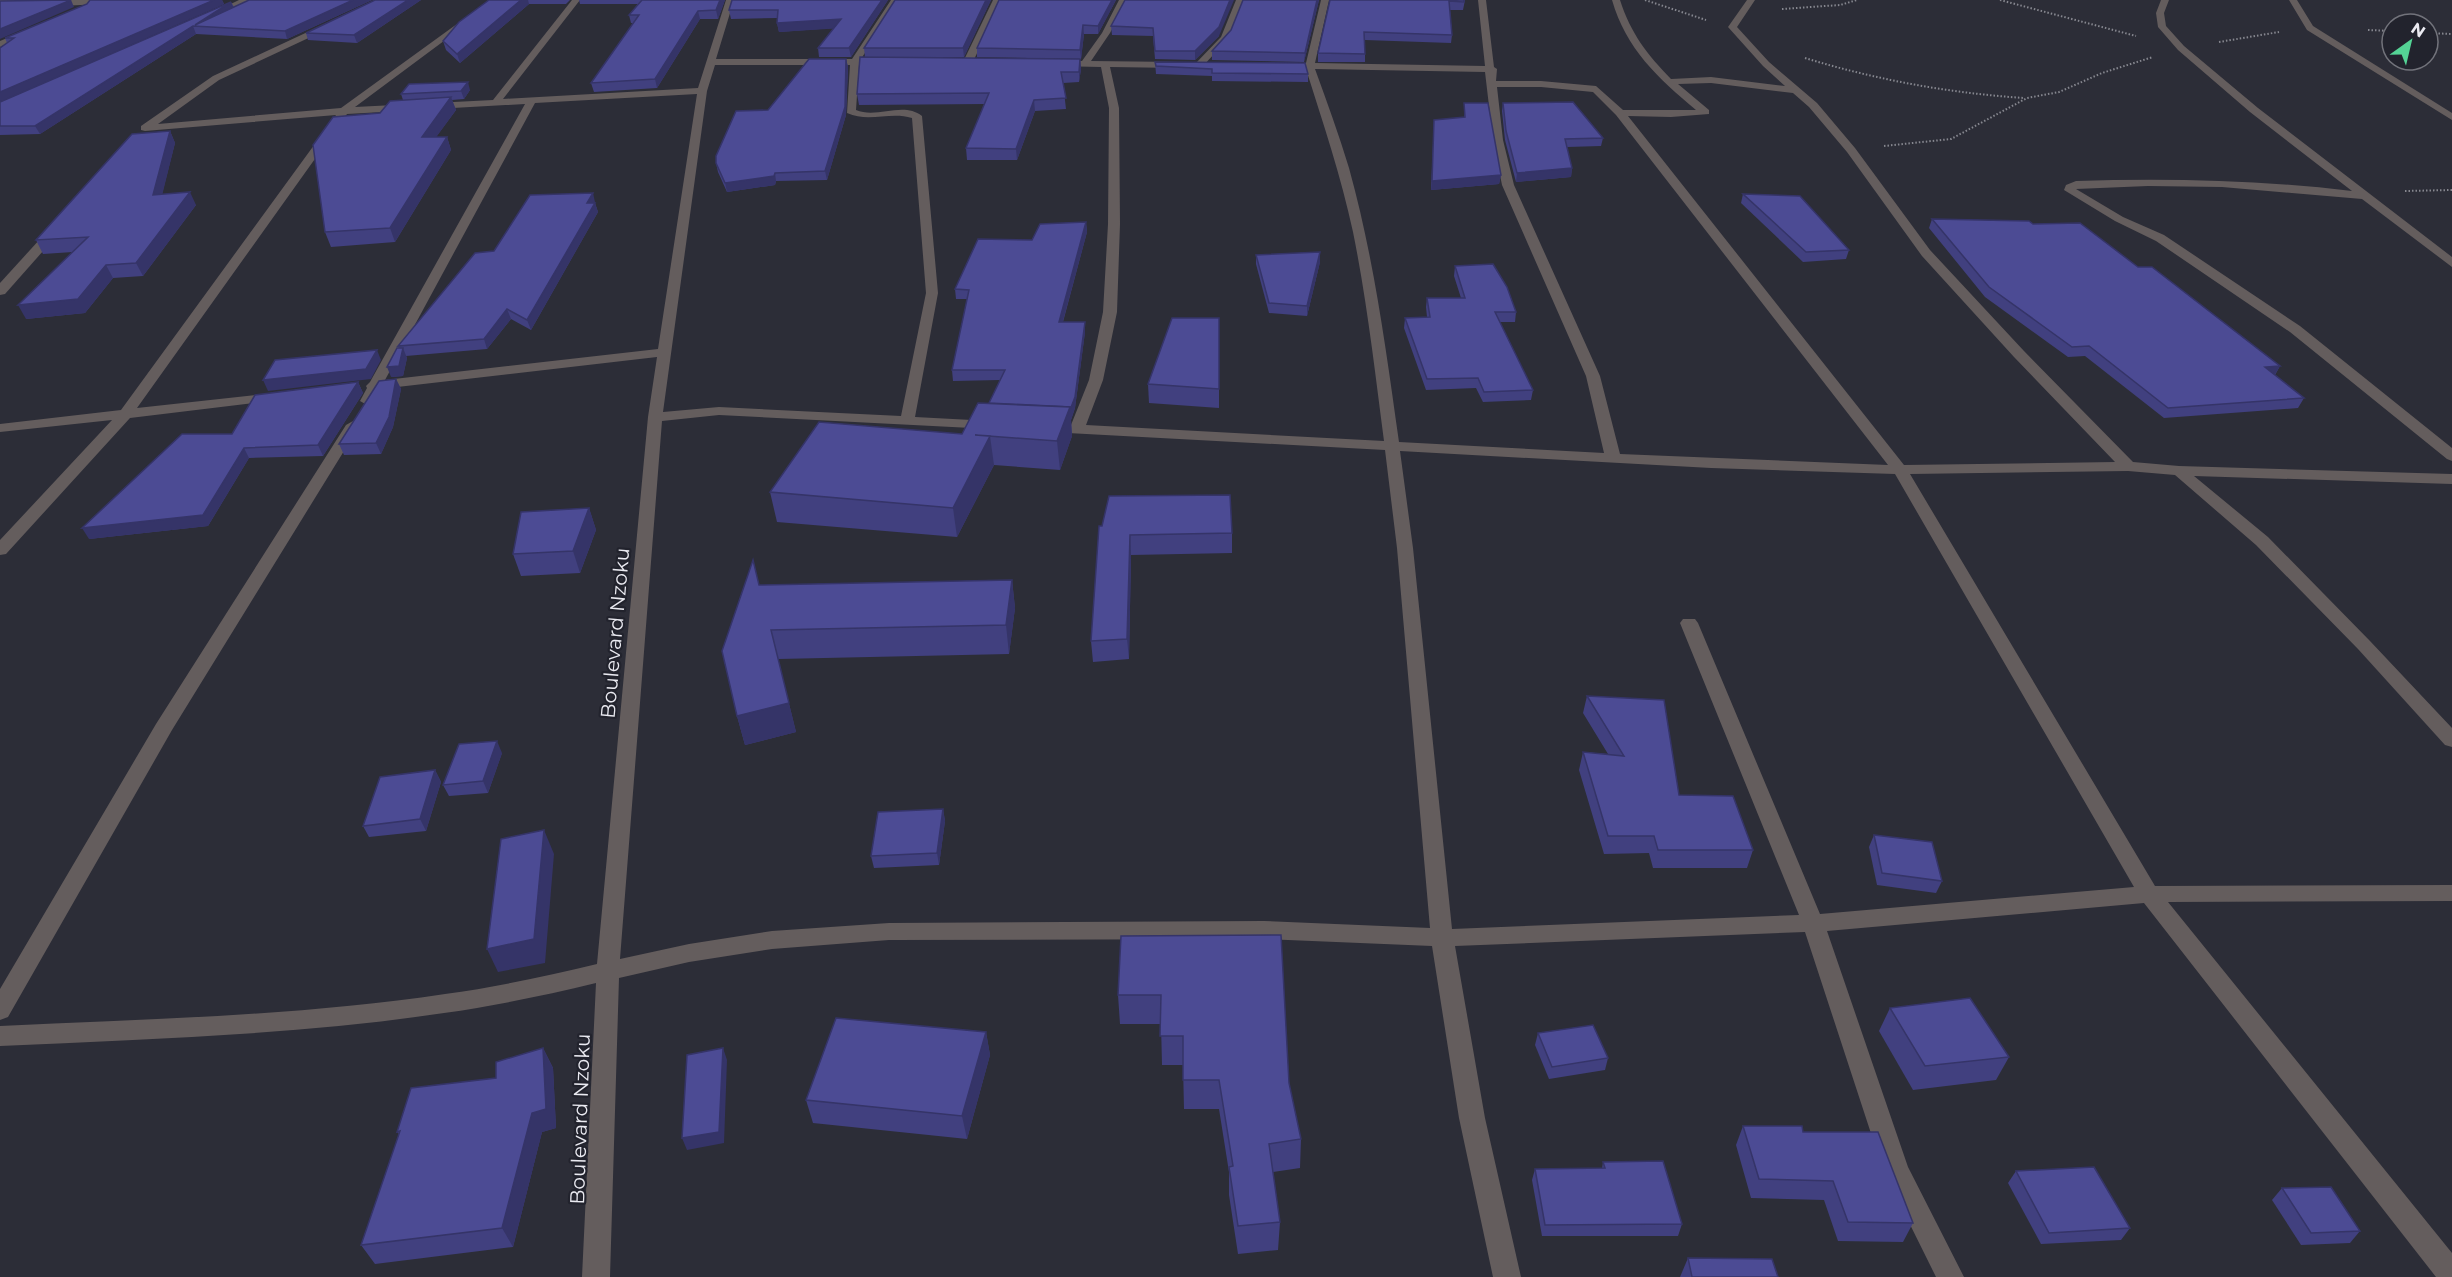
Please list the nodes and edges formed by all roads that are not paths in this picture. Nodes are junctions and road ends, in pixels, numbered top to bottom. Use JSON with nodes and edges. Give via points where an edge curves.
{"nodes":[{"id":1,"x":143,"y":0,"type":"edge"},
{"id":2,"x":246,"y":0,"type":"edge"},
{"id":3,"x":495,"y":0,"type":"edge"},
{"id":4,"x":576,"y":0,"type":"edge"},
{"id":5,"x":730,"y":0,"type":"edge"},
{"id":6,"x":895,"y":0,"type":"edge"},
{"id":7,"x":997,"y":0,"type":"edge"},
{"id":8,"x":1123,"y":0,"type":"edge"},
{"id":9,"x":1240,"y":0,"type":"edge"},
{"id":10,"x":1325,"y":0,"type":"edge"},
{"id":11,"x":1482,"y":0,"type":"edge"},
{"id":12,"x":1616,"y":0,"type":"edge"},
{"id":13,"x":1750,"y":0,"type":"edge"},
{"id":14,"x":2165,"y":0,"type":"edge"},
{"id":15,"x":2293,"y":0,"type":"edge"},
{"id":16,"x":98,"y":1,"type":"edge"},
{"id":17,"x":0,"y":3,"type":"edge"},
{"id":18,"x":76,"y":12,"type":"edge"},
{"id":19,"x":204,"y":19,"type":"edge"},
{"id":20,"x":339,"y":21,"type":"edge"},
{"id":21,"x":36,"y":29,"type":"edge"},
{"id":22,"x":0,"y":44,"type":"edge"},
{"id":23,"x":711,"y":62,"type":"junction"},
{"id":24,"x":855,"y":62,"type":"junction"},
{"id":25,"x":889,"y":62,"type":"edge"},
{"id":26,"x":957,"y":62,"type":"edge"},
{"id":27,"x":968,"y":62,"type":"junction"},
{"id":28,"x":980,"y":62,"type":"edge"},
{"id":29,"x":1050,"y":63,"type":"edge"},
{"id":30,"x":1084,"y":63,"type":"junction"},
{"id":31,"x":1105,"y":64,"type":"junction"},
{"id":32,"x":1199,"y":65,"type":"junction"},
{"id":33,"x":1210,"y":65,"type":"edge"},
{"id":34,"x":1288,"y":66,"type":"edge"},
{"id":35,"x":1310,"y":67,"type":"junction"},
{"id":36,"x":1492,"y":76,"type":"junction"},
{"id":37,"x":1669,"y":82,"type":"junction"},
{"id":38,"x":1795,"y":90,"type":"junction"},
{"id":39,"x":702,"y":92,"type":"junction"},
{"id":40,"x":532,"y":100,"type":"junction"},
{"id":41,"x":496,"y":102,"type":"junction"},
{"id":42,"x":344,"y":111,"type":"junction"},
{"id":43,"x":1620,"y":113,"type":"junction"},
{"id":44,"x":2452,"y":117,"type":"edge"},
{"id":45,"x":2367,"y":196,"type":"junction"},
{"id":46,"x":61,"y":223,"type":"edge"},
{"id":47,"x":2452,"y":263,"type":"edge"},
{"id":48,"x":0,"y":291,"type":"edge"},
{"id":49,"x":666,"y":352,"type":"junction"},
{"id":50,"x":377,"y":385,"type":"junction"},
{"id":51,"x":354,"y":388,"type":"edge"},
{"id":52,"x":285,"y":396,"type":"edge"},
{"id":53,"x":124,"y":414,"type":"junction"},
{"id":54,"x":655,"y":417,"type":"junction"},
{"id":55,"x":907,"y":421,"type":"junction"},
{"id":56,"x":1009,"y":426,"type":"edge"},
{"id":57,"x":1032,"y":427,"type":"edge"},
{"id":58,"x":0,"y":428,"type":"edge"},
{"id":59,"x":1077,"y":429,"type":"junction"},
{"id":60,"x":1390,"y":446,"type":"junction"},
{"id":61,"x":2452,"y":456,"type":"edge"},
{"id":62,"x":1613,"y":458,"type":"junction"},
{"id":63,"x":2128,"y":466,"type":"junction"},
{"id":64,"x":1900,"y":470,"type":"junction"},
{"id":65,"x":2179,"y":471,"type":"junction"},
{"id":66,"x":2452,"y":479,"type":"edge"},
{"id":67,"x":0,"y":550,"type":"edge"},
{"id":68,"x":1689,"y":623,"type":"dead end"},
{"id":69,"x":2452,"y":740,"type":"edge"},
{"id":70,"x":2452,"y":893,"type":"edge"},
{"id":71,"x":2148,"y":894,"type":"junction"},
{"id":72,"x":1813,"y":923,"type":"junction"},
{"id":73,"x":1442,"y":938,"type":"junction"},
{"id":74,"x":608,"y":970,"type":"junction"},
{"id":75,"x":0,"y":1010,"type":"edge"},
{"id":76,"x":0,"y":1036,"type":"edge"},
{"id":77,"x":2452,"y":1275,"type":"edge"},
{"id":78,"x":596,"y":1277,"type":"edge"},
{"id":79,"x":1507,"y":1277,"type":"edge"},
{"id":80,"x":1950,"y":1277,"type":"edge"}],
"edges":[{"from":1,"to":16,"type":"street"},
{"from":2,"to":19,"type":"street"},
{"from":3,"to":42,"type":"street"},
{"from":4,"to":41,"type":"street"},
{"from":5,"to":23,"type":"street","name":"Boulevard Nzoku"},
{"from":6,"to":24,"type":"street"},
{"from":7,"to":27,"type":"street"},
{"from":8,"to":30,"type":"street"},
{"from":9,"to":32,"type":"street","via":[[1225,38]]},
{"from":10,"to":35,"type":"street"},
{"from":11,"to":36,"type":"street"},
{"from":12,"to":37,"type":"street","via":[[1632,37]]},
{"from":13,"to":38,"type":"street","via":[[1732,27]]},
{"from":14,"to":45,"type":"street","via":[[2160,13],[2162,27],[2181,48],[2254,110]]},
{"from":15,"to":44,"type":"street","via":[[2310,28]]},
{"from":16,"to":17,"type":"street"},
{"from":16,"to":18,"type":"street"},
{"from":20,"to":42,"type":"street","via":[[216,78],[141,132]]},
{"from":21,"to":22,"type":"street"},
{"from":23,"to":24,"type":"street"},
{"from":23,"to":39,"type":"street","name":"Boulevard Nzoku"},
{"from":24,"to":25,"type":"street"},
{"from":24,"to":55,"type":"street","via":[[851,111],[917,116],[932,293]]},
{"from":26,"to":27,"type":"street"},
{"from":27,"to":28,"type":"street"},
{"from":29,"to":30,"type":"street"},
{"from":30,"to":31,"type":"street"},
{"from":31,"to":32,"type":"street"},
{"from":31,"to":59,"type":"street","via":[[1114,108],[1110,312],[1096,380]]},
{"from":32,"to":33,"type":"street"},
{"from":34,"to":35,"type":"street"},
{"from":35,"to":36,"type":"street"},
{"from":35,"to":60,"type":"street","via":[[1343,167],[1359,233]]},
{"from":36,"to":43,"type":"street","via":[[1596,89]]},
{"from":36,"to":62,"type":"street","via":[[1498,140],[1508,185],[1593,376]]},
{"from":37,"to":38,"type":"street","via":[[1720,81]]},
{"from":37,"to":43,"type":"street","via":[[1705,112]]},
{"from":38,"to":63,"type":"street","via":[[1851,150],[1926,253]]},
{"from":39,"to":40,"type":"street"},
{"from":39,"to":49,"type":"street","name":"Boulevard Nzoku"},
{"from":40,"to":41,"type":"street"},
{"from":40,"to":50,"type":"street"},
{"from":41,"to":42,"type":"street"},
{"from":42,"to":53,"type":"street"},
{"from":43,"to":64,"type":"street"},
{"from":45,"to":47,"type":"street"},
{"from":45,"to":61,"type":"street","via":[[2252,186],[2124,183],[2070,187],[2106,212],[2160,238],[2295,329]]},
{"from":46,"to":48,"type":"street"},
{"from":49,"to":50,"type":"street"},
{"from":49,"to":54,"type":"street","name":"Boulevard Nzoku"},
{"from":50,"to":51,"type":"street"},
{"from":50,"to":75,"type":"street","via":[[163,729]]},
{"from":52,"to":53,"type":"street"},
{"from":53,"to":58,"type":"street"},
{"from":53,"to":67,"type":"street"},
{"from":54,"to":55,"type":"street","via":[[719,411]]},
{"from":54,"to":74,"type":"street","name":"Boulevard Nzoku"},
{"from":55,"to":56,"type":"street"},
{"from":57,"to":59,"type":"street"},
{"from":59,"to":60,"type":"street"},
{"from":60,"to":62,"type":"street"},
{"from":60,"to":73,"type":"street","via":[[1405,548]]},
{"from":62,"to":64,"type":"street"},
{"from":63,"to":64,"type":"street"},
{"from":63,"to":65,"type":"street"},
{"from":64,"to":71,"type":"street"},
{"from":65,"to":66,"type":"street"},
{"from":65,"to":69,"type":"street","via":[[2262,541]]},
{"from":68,"to":72,"type":"street"},
{"from":70,"to":71,"type":"street"},
{"from":71,"to":72,"type":"street"},
{"from":71,"to":77,"type":"street"},
{"from":72,"to":73,"type":"street"},
{"from":72,"to":80,"type":"street","via":[[1896,1170]]},
{"from":73,"to":74,"type":"street","via":[[1225,929],[920,930],[771,940]]},
{"from":73,"to":79,"type":"street","via":[[1472,1118]]},
{"from":74,"to":76,"type":"street","via":[[526,991],[441,1005],[231,1025]]},
{"from":74,"to":78,"type":"street","name":"Boulevard Nzoku"}]}
